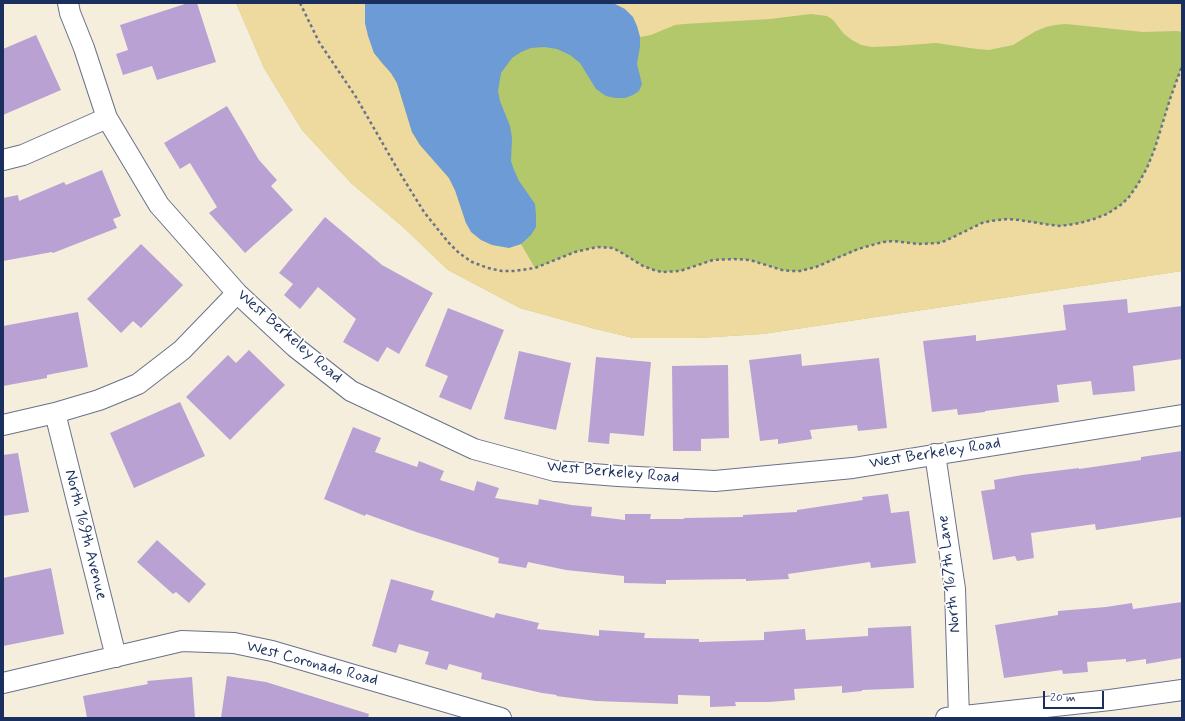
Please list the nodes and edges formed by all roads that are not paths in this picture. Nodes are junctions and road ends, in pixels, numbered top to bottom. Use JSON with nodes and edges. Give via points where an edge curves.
{"nodes":[{"id":1,"x":68,"y":3,"type":"edge"},
{"id":2,"x":107,"y":118,"type":"junction"},
{"id":3,"x":3,"y":160,"type":"edge"},
{"id":4,"x":237,"y":293,"type":"junction"},
{"id":5,"x":55,"y":413,"type":"junction"},
{"id":6,"x":1182,"y":415,"type":"edge"},
{"id":7,"x":3,"y":425,"type":"edge"},
{"id":8,"x":936,"y":454,"type":"junction"},
{"id":9,"x":116,"y":657,"type":"junction"},
{"id":10,"x":3,"y":683,"type":"edge"},
{"id":11,"x":1182,"y":690,"type":"edge"},
{"id":12,"x":449,"y":711,"type":"edge"},
{"id":13,"x":501,"y":718,"type":"edge"},
{"id":14,"x":955,"y":718,"type":"edge"}],
"edges":[{"from":1,"to":2,"type":"street"},
{"from":2,"to":3,"type":"street"},
{"from":2,"to":4,"type":"street","name":"West Berkeley Road","via":[[159,205]]},
{"from":4,"to":5,"type":"street","via":[[182,350],[138,384],[99,400]]},
{"from":4,"to":8,"type":"street","name":"West Berkeley Road","via":[[295,347],[351,391],[474,449],[555,471],[715,481],[854,468]]},
{"from":5,"to":7,"type":"street"},
{"from":5,"to":9,"type":"street","name":"North 169th Avenue"},
{"from":6,"to":8,"type":"street","name":"West Berkeley Road"},
{"from":8,"to":14,"type":"street","name":"North 167th Lane","via":[[955,589]]},
{"from":9,"to":10,"type":"street","name":"West Coronado Road"},
{"from":9,"to":12,"type":"street","name":"West Coronado Road","via":[[182,642],[234,643],[272,651]]},
{"from":11,"to":14,"type":"street"},
{"from":12,"to":13,"type":"street","name":"West Coronado Road"}]}
